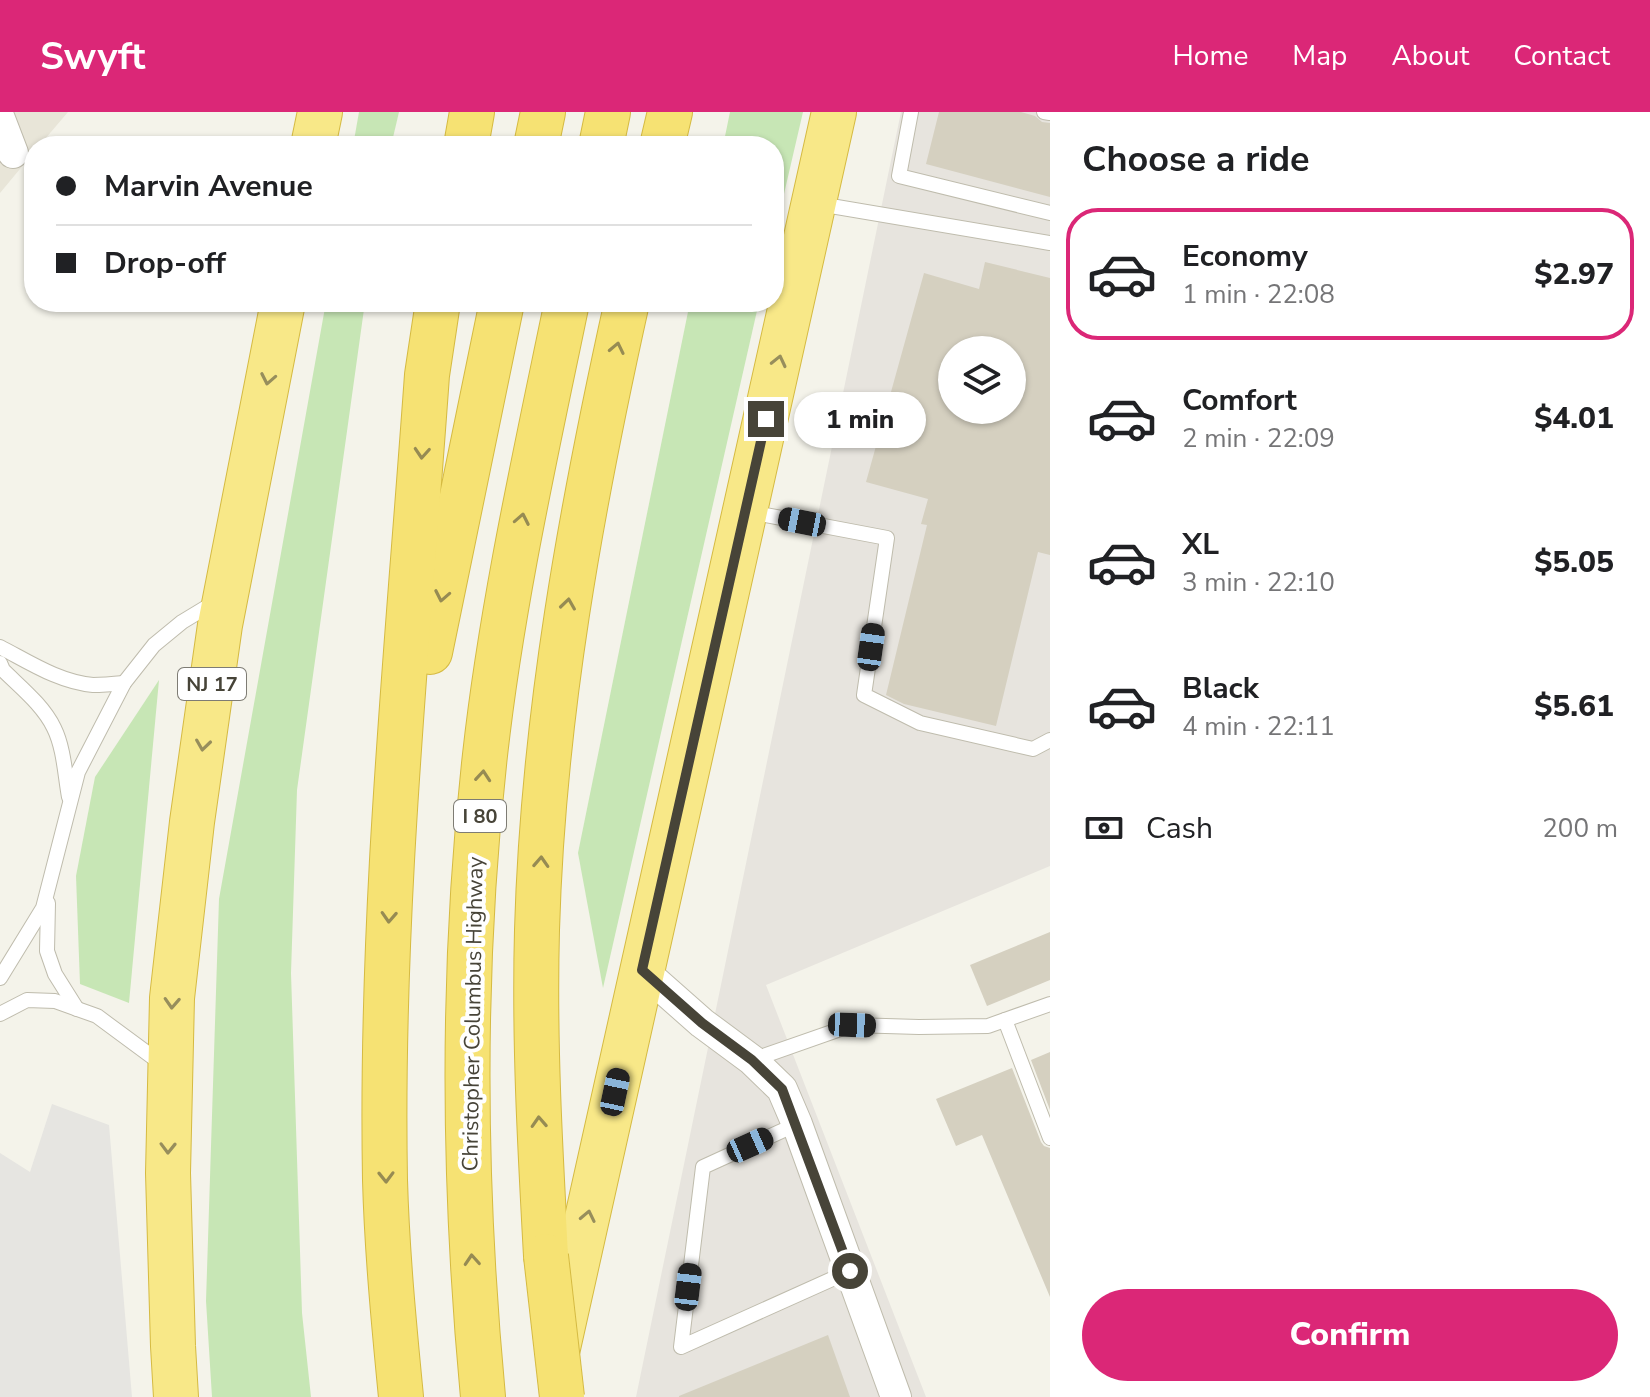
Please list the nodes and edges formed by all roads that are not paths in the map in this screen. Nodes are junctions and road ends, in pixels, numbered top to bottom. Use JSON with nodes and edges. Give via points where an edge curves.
{"nodes":[{"id":1,"x":472,"y":112,"type":"edge"},
{"id":2,"x":543,"y":112,"type":"edge"},
{"id":3,"x":608,"y":112,"type":"edge"},
{"id":4,"x":670,"y":112,"type":"edge"},
{"id":5,"x":834,"y":112,"type":"edge"},
{"id":6,"x":911,"y":112,"type":"edge"},
{"id":7,"x":1044,"y":112,"type":"edge"},
{"id":8,"x":1050,"y":113,"type":"edge"},
{"id":9,"x":0,"y":119,"type":"edge"},
{"id":10,"x":468,"y":136,"type":"edge"},
{"id":11,"x":538,"y":136,"type":"edge"},
{"id":12,"x":603,"y":136,"type":"edge"},
{"id":13,"x":664,"y":136,"type":"edge"},
{"id":14,"x":13,"y":153,"type":"dead end"},
{"id":15,"x":814,"y":204,"type":"junction"},
{"id":16,"x":1050,"y":213,"type":"edge"},
{"id":17,"x":1050,"y":243,"type":"edge"},
{"id":18,"x":281,"y":312,"type":"edge"},
{"id":19,"x":436,"y":312,"type":"edge"},
{"id":20,"x":500,"y":312,"type":"edge"},
{"id":21,"x":565,"y":312,"type":"edge"},
{"id":22,"x":625,"y":312,"type":"edge"},
{"id":23,"x":746,"y":511,"type":"junction"},
{"id":24,"x":226,"y":595,"type":"junction"},
{"id":25,"x":0,"y":647,"type":"edge"},
{"id":26,"x":0,"y":663,"type":"edge"},
{"id":27,"x":124,"y":683,"type":"junction"},
{"id":28,"x":1050,"y":740,"type":"edge"},
{"id":29,"x":70,"y":804,"type":"junction"},
{"id":30,"x":393,"y":839,"type":"junction"},
{"id":31,"x":48,"y":891,"type":"junction"},
{"id":32,"x":642,"y":970,"type":"junction"},
{"id":33,"x":0,"y":978,"type":"edge"},
{"id":34,"x":1050,"y":1004,"type":"edge"},
{"id":35,"x":77,"y":1009,"type":"junction"},
{"id":36,"x":0,"y":1014,"type":"edge"},
{"id":37,"x":1005,"y":1020,"type":"junction"},
{"id":38,"x":752,"y":1060,"type":"junction"},
{"id":39,"x":170,"y":1070,"type":"junction"},
{"id":40,"x":797,"y":1124,"type":"junction"},
{"id":41,"x":1050,"y":1138,"type":"edge"},
{"id":42,"x":850,"y":1271,"type":"junction"},
{"id":43,"x":176,"y":1397,"type":"edge"},
{"id":44,"x":401,"y":1397,"type":"edge"},
{"id":45,"x":483,"y":1397,"type":"edge"},
{"id":46,"x":546,"y":1397,"type":"edge"},
{"id":47,"x":562,"y":1397,"type":"edge"},
{"id":48,"x":896,"y":1397,"type":"edge"}],
"edges":[{"from":1,"to":10,"type":"highway"},
{"from":2,"to":11,"type":"highway"},
{"from":3,"to":12,"type":"highway"},
{"from":4,"to":13,"type":"highway"},
{"from":5,"to":15,"type":"highway"},
{"from":6,"to":16,"type":"lane","via":[[899,176]]},
{"from":7,"to":8,"type":"lane"},
{"from":9,"to":14,"type":"street"},
{"from":15,"to":17,"type":"lane"},
{"from":23,"to":15,"type":"highway","one_way":true},
{"from":18,"to":24,"type":"highway","number":"NJ 17","one_way":true},
{"from":19,"to":30,"type":"highway","one_way":true,"via":[[427,375]]},
{"from":20,"to":30,"type":"highway","one_way":true},
{"from":45,"to":21,"type":"highway","name":"Christopher Columbus Highway","number":"I 80","one_way":true,"via":[[469,1220],[467,1105],[475,871],[502,640]]},
{"from":47,"to":22,"type":"highway","one_way":true,"bridge":true,"via":[[546,1256],[536,1045],[537,928],[555,696],[571,581]]},
{"from":23,"to":28,"type":"lane","via":[[887,538],[864,695],[920,723],[1033,749]]},
{"from":23,"to":32,"type":"highway"},
{"from":24,"to":27,"type":"lane","via":[[154,645]]},
{"from":24,"to":39,"type":"highway","number":"NJ 17","one_way":true,"via":[[192,822],[172,998]]},
{"from":25,"to":27,"type":"lane","via":[[75,682]]},
{"from":26,"to":29,"type":"lane","via":[[54,728]]},
{"from":27,"to":29,"type":"lane","via":[[78,772]]},
{"from":29,"to":31,"type":"lane"},
{"from":30,"to":44,"type":"highway","one_way":true,"via":[[385,1182]]},
{"from":31,"to":33,"type":"lane"},
{"from":31,"to":35,"type":"lane","via":[[47,951]]},
{"from":32,"to":38,"type":"street"},
{"from":46,"to":32,"type":"highway","one_way":true},
{"from":34,"to":37,"type":"lane"},
{"from":35,"to":36,"type":"lane","via":[[27,1000]]},
{"from":35,"to":39,"type":"lane","via":[[97,1016]]},
{"from":37,"to":38,"type":"lane","via":[[988,1026],[852,1025]]},
{"from":37,"to":41,"type":"lane"},
{"from":38,"to":40,"type":"street","via":[[782,1089]]},
{"from":39,"to":43,"type":"highway","number":"NJ 17","one_way":true},
{"from":40,"to":42,"type":"street"},
{"from":40,"to":42,"type":"lane","via":[[703,1167],[681,1347]]},
{"from":42,"to":48,"type":"street"}]}
